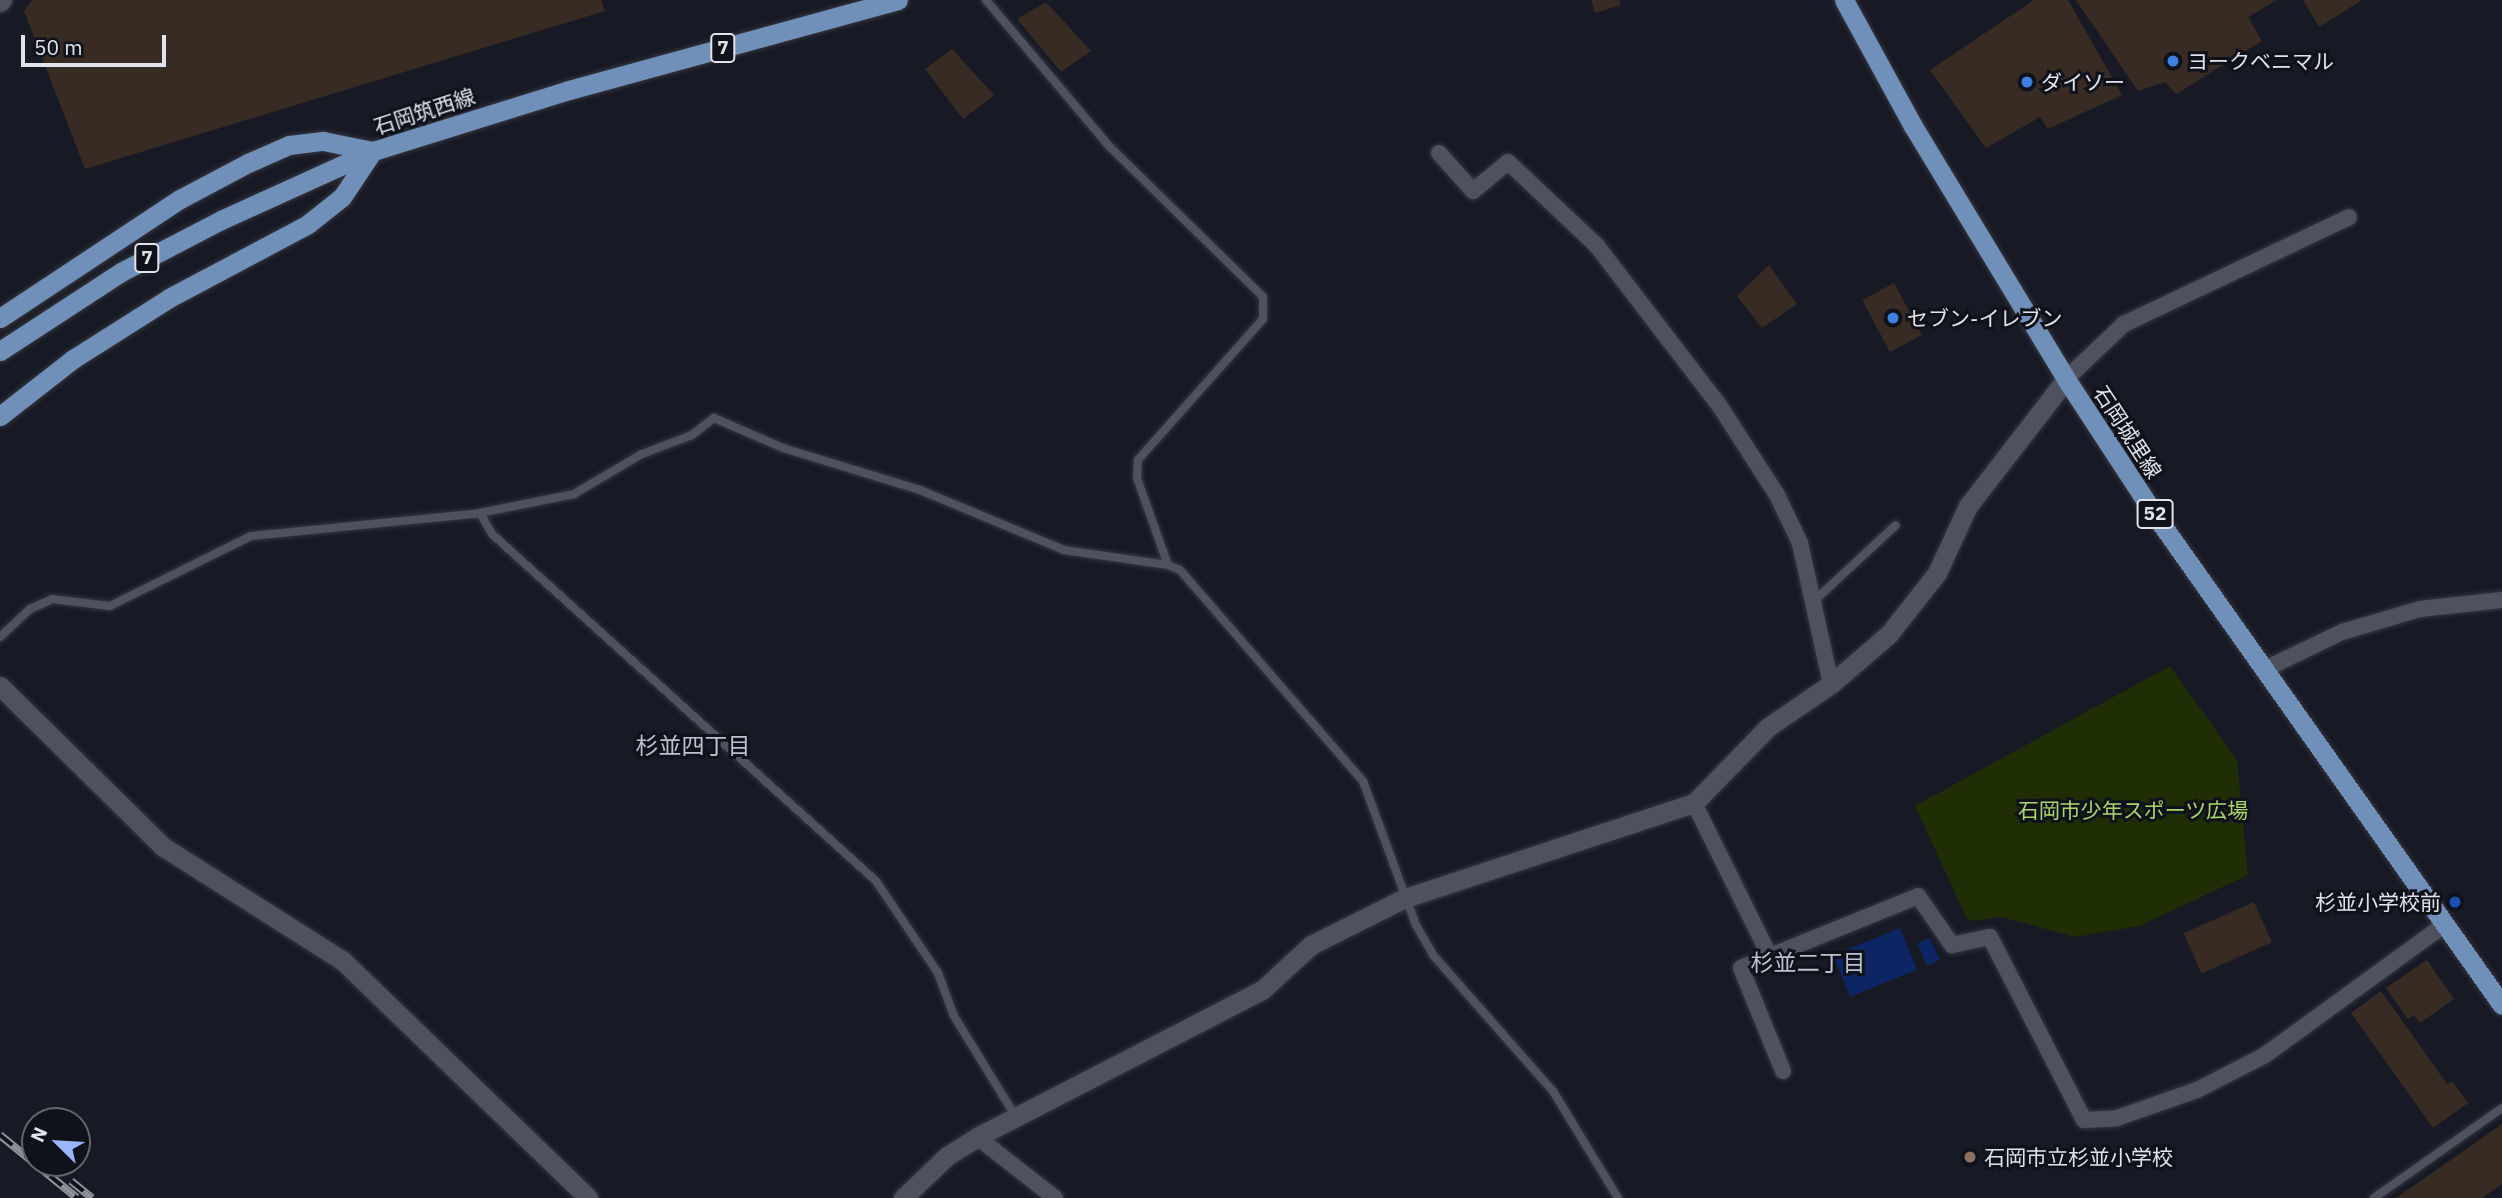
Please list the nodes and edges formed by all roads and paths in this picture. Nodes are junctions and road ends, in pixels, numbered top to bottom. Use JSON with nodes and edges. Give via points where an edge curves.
{"nodes":[{"id":1,"x":898,"y":0,"type":"edge"},
{"id":2,"x":986,"y":0,"type":"edge"},
{"id":3,"x":1844,"y":0,"type":"edge"},
{"id":4,"x":373,"y":151,"type":"junction"},
{"id":5,"x":1439,"y":153,"type":"dead end"},
{"id":6,"x":2349,"y":217,"type":"dead end"},
{"id":7,"x":0,"y":318,"type":"edge"},
{"id":8,"x":0,"y":351,"type":"edge"},
{"id":9,"x":2066,"y":379,"type":"junction"},
{"id":10,"x":0,"y":416,"type":"edge"},
{"id":11,"x":480,"y":513,"type":"junction"},
{"id":12,"x":1896,"y":525,"type":"dead end"},
{"id":13,"x":1167,"y":565,"type":"junction"},
{"id":14,"x":1815,"y":600,"type":"junction"},
{"id":15,"x":2502,"y":600,"type":"edge"},
{"id":16,"x":0,"y":637,"type":"edge"},
{"id":17,"x":2263,"y":670,"type":"junction"},
{"id":18,"x":1831,"y":684,"type":"junction"},
{"id":19,"x":0,"y":686,"type":"edge"},
{"id":20,"x":1694,"y":803,"type":"junction"},
{"id":21,"x":1405,"y":898,"type":"junction"},
{"id":22,"x":2445,"y":924,"type":"junction"},
{"id":23,"x":1769,"y":955,"type":"junction"},
{"id":24,"x":2502,"y":1005,"type":"edge"},
{"id":25,"x":1783,"y":1071,"type":"dead end"},
{"id":26,"x":2502,"y":1108,"type":"edge"},
{"id":27,"x":1016,"y":1117,"type":"junction"},
{"id":28,"x":978,"y":1137,"type":"junction"},
{"id":29,"x":588,"y":1198,"type":"edge"},
{"id":30,"x":903,"y":1198,"type":"edge"},
{"id":31,"x":1055,"y":1198,"type":"edge"},
{"id":32,"x":1618,"y":1198,"type":"edge"},
{"id":33,"x":2374,"y":1198,"type":"edge"}],
"edges":[{"from":1,"to":4,"type":"main road","name":"石岡筑西線","number":"7","via":[[569,90]]},
{"from":2,"to":13,"type":"lane","via":[[1110,147],[1263,297],[1263,319],[1138,460],[1137,478]]},
{"from":3,"to":9,"type":"main road","name":"石岡城里線","number":"52","via":[[1913,126]]},
{"from":4,"to":7,"type":"main road","via":[[312,142],[289,145],[247,163],[180,199]]},
{"from":4,"to":8,"type":"main road","name":"石岡筑西線","number":"7","via":[[221,220],[121,272]]},
{"from":4,"to":10,"type":"main road","via":[[342,197],[308,224],[169,298],[73,359]]},
{"from":5,"to":14,"type":"street","via":[[1473,191],[1508,162],[1597,246],[1719,405],[1777,495],[1800,543]]},
{"from":6,"to":9,"type":"street","via":[[2124,324]]},
{"from":9,"to":17,"type":"main road","name":"石岡城里線","number":"52"},
{"from":9,"to":18,"type":"street","via":[[1969,506],[1937,573],[1889,634]]},
{"from":11,"to":13,"type":"lane","via":[[575,494],[642,454],[692,435],[714,418],[783,448],[920,490],[1064,550]]},
{"from":11,"to":16,"type":"lane","via":[[251,536],[110,606],[52,599],[30,609]]},
{"from":11,"to":27,"type":"lane","via":[[492,534],[876,881],[938,973],[954,1016]]},
{"from":12,"to":14,"type":"lane"},
{"from":13,"to":21,"type":"lane","via":[[1180,570],[1363,780]]},
{"from":14,"to":18,"type":"street"},
{"from":15,"to":17,"type":"street","via":[[2420,608],[2342,632]]},
{"from":17,"to":22,"type":"main road","name":"石岡城里線","number":"52"},
{"from":18,"to":20,"type":"street","via":[[1768,727]]},
{"from":19,"to":29,"type":"street","via":[[162,846],[343,961]]},
{"from":20,"to":21,"type":"street"},
{"from":20,"to":23,"type":"street"},
{"from":21,"to":27,"type":"street","via":[[1311,945],[1262,989]]},
{"from":21,"to":32,"type":"lane","via":[[1433,955],[1553,1091]]},
{"from":22,"to":23,"type":"street","via":[[2265,1055],[2197,1090],[2117,1118],[2084,1120],[1990,937],[1952,945],[1918,896]]},
{"from":22,"to":24,"type":"main road","name":"石岡城里線","number":"52"},
{"from":23,"to":25,"type":"street","via":[[1741,968]]},
{"from":26,"to":33,"type":"lane"},
{"from":27,"to":28,"type":"street"},
{"from":28,"to":30,"type":"street","via":[[947,1156]]},
{"from":28,"to":31,"type":"street"}]}
